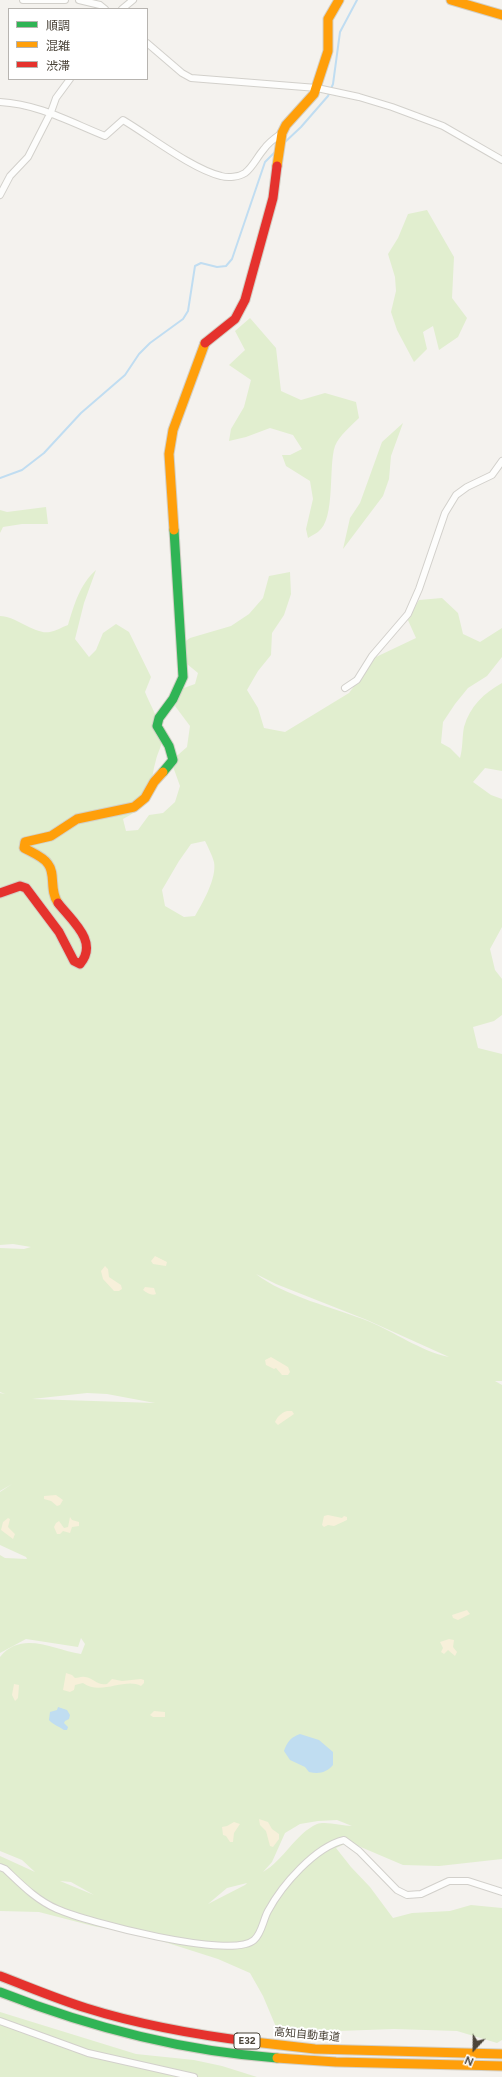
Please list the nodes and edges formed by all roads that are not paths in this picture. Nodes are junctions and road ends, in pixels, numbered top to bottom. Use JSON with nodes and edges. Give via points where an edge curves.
{"nodes":[{"id":1,"x":23,"y":0,"type":"edge"},
{"id":2,"x":65,"y":0,"type":"edge"},
{"id":3,"x":79,"y":0,"type":"edge"},
{"id":4,"x":133,"y":0,"type":"edge"},
{"id":5,"x":339,"y":0,"type":"edge"},
{"id":6,"x":451,"y":0,"type":"edge"},
{"id":7,"x":103,"y":8,"type":"edge"},
{"id":8,"x":123,"y":8,"type":"edge"},
{"id":9,"x":502,"y":15,"type":"edge"},
{"id":10,"x":148,"y":44,"type":"edge"},
{"id":11,"x":69,"y":80,"type":"edge"},
{"id":12,"x":317,"y":88,"type":"junction"},
{"id":13,"x":0,"y":102,"type":"edge"},
{"id":14,"x":51,"y":112,"type":"junction"},
{"id":15,"x":282,"y":133,"type":"junction"},
{"id":16,"x":502,"y":160,"type":"edge"},
{"id":17,"x":0,"y":195,"type":"edge"},
{"id":18,"x":502,"y":461,"type":"edge"},
{"id":19,"x":345,"y":688,"type":"dead end"},
{"id":20,"x":0,"y":893,"type":"edge"},
{"id":21,"x":0,"y":1867,"type":"edge"},
{"id":22,"x":502,"y":1892,"type":"edge"},
{"id":23,"x":0,"y":1976,"type":"edge"},
{"id":24,"x":0,"y":1992,"type":"edge"},
{"id":25,"x":0,"y":2021,"type":"edge"},
{"id":26,"x":502,"y":2054,"type":"edge"},
{"id":27,"x":502,"y":2066,"type":"edge"},
{"id":28,"x":194,"y":2077,"type":"edge"}],
"edges":[{"from":1,"to":2,"type":"street"},
{"from":3,"to":7,"type":"street"},
{"from":4,"to":8,"type":"street"},
{"from":5,"to":12,"type":"main road","via":[[328,19],[328,51]]},
{"from":6,"to":9,"type":"main road"},
{"from":10,"to":12,"type":"street","via":[[191,78]]},
{"from":11,"to":14,"type":"street","via":[[56,98]]},
{"from":12,"to":15,"type":"main road"},
{"from":12,"to":16,"type":"street","via":[[385,105],[443,126]]},
{"from":13,"to":14,"type":"street"},
{"from":14,"to":15,"type":"street","via":[[105,136],[123,120],[199,168],[222,177],[235,177],[244,173],[263,150]]},
{"from":14,"to":17,"type":"street","via":[[28,157],[10,176]]},
{"from":15,"to":20,"type":"main road","via":[[273,198],[245,300],[235,319],[206,341],[173,430],[168,454],[183,676],[173,700],[159,718],[157,726],[169,746],[172,760],[145,798],[134,807],[78,819],[51,836],[25,842],[24,848],[48,863],[52,893],[62,910],[83,935],[88,953],[86,960],[80,964],[74,961],[59,932],[26,888],[20,886]]},
{"from":18,"to":19,"type":"street","via":[[492,475],[456,495],[445,513],[408,614],[372,656],[357,680]]},
{"from":21,"to":22,"type":"street","via":[[40,1900],[92,1921],[142,1934],[206,1944],[240,1946],[253,1941],[259,1934],[273,1902],[301,1869],[326,1847],[344,1840],[397,1890],[407,1895],[421,1894],[449,1881],[468,1881]]},
{"from":23,"to":26,"type":"main road","name":"高知自動車道","number":"E32","via":[[86,2008],[205,2036],[315,2049]]},
{"from":24,"to":27,"type":"main road","number":"E32","via":[[35,2007],[129,2035],[249,2055],[369,2064]]},
{"from":25,"to":28,"type":"street","via":[[88,2053]]}]}
